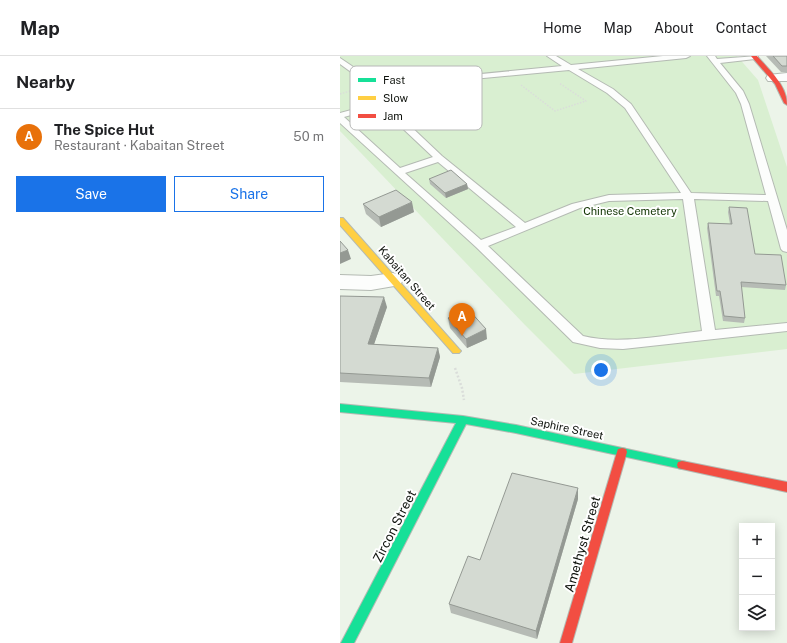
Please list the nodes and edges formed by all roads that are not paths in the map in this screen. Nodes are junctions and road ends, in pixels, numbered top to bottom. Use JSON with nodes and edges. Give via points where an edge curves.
{"nodes":[{"id":1,"x":551,"y":56,"type":"edge"},
{"id":2,"x":686,"y":56,"type":"edge"},
{"id":3,"x":755,"y":56,"type":"edge"},
{"id":4,"x":713,"y":58,"type":"edge"},
{"id":5,"x":340,"y":60,"type":"edge"},
{"id":6,"x":569,"y":67,"type":"junction"},
{"id":7,"x":350,"y":68,"type":"edge"},
{"id":8,"x":482,"y":75,"type":"edge"},
{"id":9,"x":787,"y":77,"type":"edge"},
{"id":10,"x":773,"y":78,"type":"junction"},
{"id":11,"x":787,"y":103,"type":"edge"},
{"id":12,"x":350,"y":114,"type":"edge"},
{"id":13,"x":340,"y":117,"type":"edge"},
{"id":14,"x":350,"y":126,"type":"edge"},
{"id":15,"x":354,"y":130,"type":"edge"},
{"id":16,"x":409,"y":130,"type":"edge"},
{"id":17,"x":439,"y":158,"type":"junction"},
{"id":18,"x":398,"y":172,"type":"junction"},
{"id":19,"x":688,"y":196,"type":"junction"},
{"id":20,"x":773,"y":198,"type":"junction"},
{"id":21,"x":340,"y":220,"type":"edge"},
{"id":22,"x":523,"y":227,"type":"junction"},
{"id":23,"x":480,"y":245,"type":"junction"},
{"id":24,"x":787,"y":250,"type":"edge"},
{"id":25,"x":393,"y":280,"type":"junction"},
{"id":26,"x":340,"y":282,"type":"edge"},
{"id":27,"x":787,"y":327,"type":"edge"},
{"id":28,"x":709,"y":335,"type":"junction"},
{"id":29,"x":456,"y":351,"type":"dead end"},
{"id":30,"x":340,"y":408,"type":"edge"},
{"id":31,"x":463,"y":420,"type":"junction"},
{"id":32,"x":622,"y":452,"type":"junction"},
{"id":33,"x":787,"y":487,"type":"edge"},
{"id":34,"x":347,"y":643,"type":"edge"},
{"id":35,"x":566,"y":643,"type":"edge"}],
"edges":[{"from":1,"to":6,"type":"lane"},
{"from":2,"to":6,"type":"lane"},
{"from":3,"to":4,"type":"lane"},
{"from":3,"to":10,"type":"street"},
{"from":4,"to":20,"type":"lane","via":[[740,93],[745,104]]},
{"from":5,"to":7,"type":"lane"},
{"from":6,"to":8,"type":"lane"},
{"from":6,"to":19,"type":"lane","via":[[610,91],[628,106]]},
{"from":9,"to":10,"type":"street"},
{"from":10,"to":11,"type":"street"},
{"from":12,"to":13,"type":"lane"},
{"from":13,"to":14,"type":"lane"},
{"from":15,"to":18,"type":"lane"},
{"from":16,"to":17,"type":"lane"},
{"from":17,"to":18,"type":"lane"},
{"from":17,"to":22,"type":"lane"},
{"from":18,"to":23,"type":"lane"},
{"from":19,"to":20,"type":"lane"},
{"from":19,"to":22,"type":"lane","via":[[628,196],[591,201]]},
{"from":19,"to":28,"type":"lane"},
{"from":20,"to":24,"type":"lane"},
{"from":21,"to":25,"type":"street","name":"Kabaitan Street"},
{"from":22,"to":23,"type":"lane"},
{"from":23,"to":28,"type":"lane","via":[[578,339],[605,345]]},
{"from":25,"to":26,"type":"street","via":[[371,283]]},
{"from":25,"to":29,"type":"street","name":"Kabaitan Street"},
{"from":27,"to":28,"type":"lane"},
{"from":30,"to":31,"type":"street","name":"Saphire Street"},
{"from":31,"to":32,"type":"street","name":"Saphire Street"},
{"from":31,"to":34,"type":"street","name":"Zircon Street"},
{"from":32,"to":33,"type":"street","name":"Saphire Street"},
{"from":32,"to":35,"type":"street","name":"Amethyst Street"}]}
